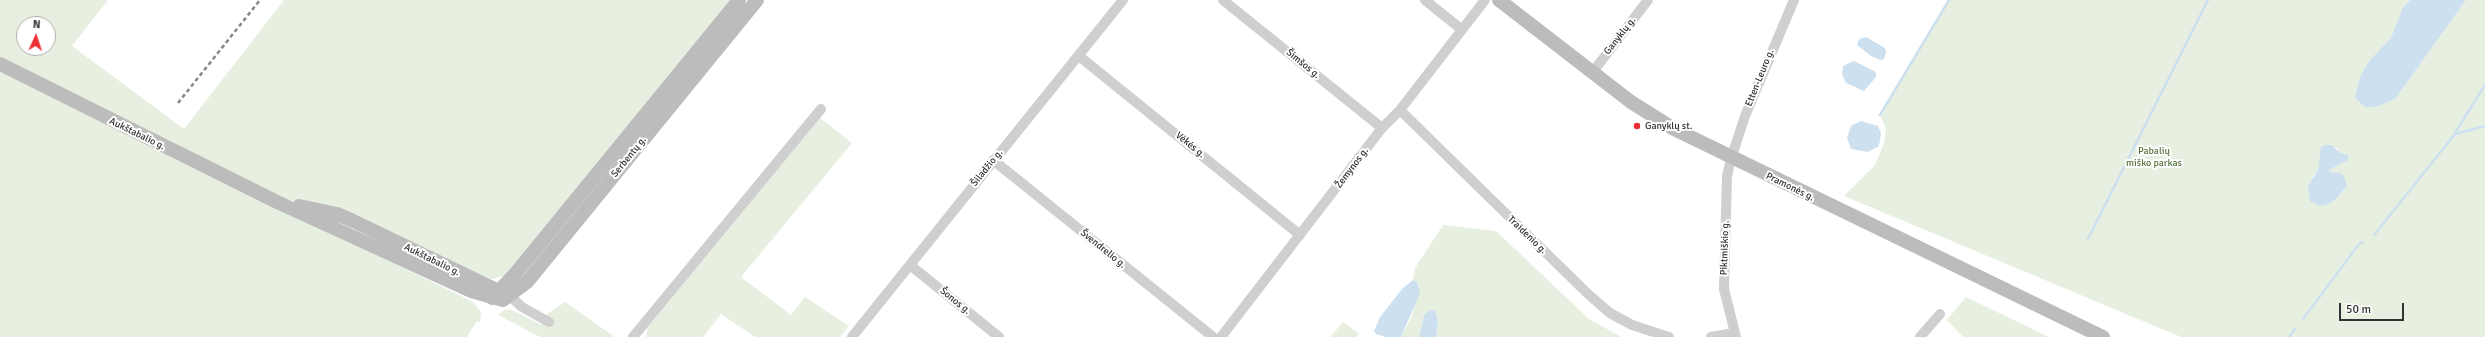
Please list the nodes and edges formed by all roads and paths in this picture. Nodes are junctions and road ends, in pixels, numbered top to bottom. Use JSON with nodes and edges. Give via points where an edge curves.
{"nodes":[{"id":1,"x":739,"y":0,"type":"edge"},
{"id":2,"x":757,"y":0,"type":"edge"},
{"id":3,"x":1123,"y":0,"type":"edge"},
{"id":4,"x":1223,"y":0,"type":"edge"},
{"id":5,"x":1425,"y":0,"type":"edge"},
{"id":6,"x":1485,"y":0,"type":"edge"},
{"id":7,"x":1499,"y":0,"type":"edge"},
{"id":8,"x":1648,"y":0,"type":"edge"},
{"id":9,"x":1794,"y":0,"type":"edge"},
{"id":10,"x":1461,"y":29,"type":"junction"},
{"id":11,"x":1079,"y":56,"type":"junction"},
{"id":12,"x":0,"y":64,"type":"edge"},
{"id":13,"x":1592,"y":73,"type":"junction"},
{"id":14,"x":821,"y":109,"type":"dead end"},
{"id":15,"x":1400,"y":110,"type":"junction"},
{"id":16,"x":1382,"y":128,"type":"junction"},
{"id":17,"x":1731,"y":159,"type":"junction"},
{"id":18,"x":993,"y":160,"type":"junction"},
{"id":19,"x":1300,"y":235,"type":"junction"},
{"id":20,"x":910,"y":265,"type":"junction"},
{"id":21,"x":500,"y":295,"type":"junction"},
{"id":22,"x":1940,"y":314,"type":"dead end"},
{"id":23,"x":549,"y":322,"type":"dead end"},
{"id":24,"x":1735,"y":335,"type":"edge"},
{"id":25,"x":633,"y":337,"type":"edge"},
{"id":26,"x":852,"y":337,"type":"edge"},
{"id":27,"x":1000,"y":337,"type":"edge"},
{"id":28,"x":1212,"y":337,"type":"edge"},
{"id":29,"x":1221,"y":337,"type":"edge"},
{"id":30,"x":1669,"y":337,"type":"edge"},
{"id":31,"x":1711,"y":337,"type":"edge"},
{"id":32,"x":1920,"y":337,"type":"edge"},
{"id":33,"x":2103,"y":337,"type":"edge"}],
"edges":[{"from":1,"to":21,"type":"main road","name":"Serbentų g."},
{"from":2,"to":21,"type":"main road","name":"Serbentų g.","via":[[527,282]]},
{"from":3,"to":11,"type":"street","name":"Šiladžio g."},
{"from":4,"to":16,"type":"street","name":"Šimšos g."},
{"from":5,"to":10,"type":"street"},
{"from":6,"to":10,"type":"street","name":"Žemynos g."},
{"from":7,"to":13,"type":"main road","name":"Pramonės g."},
{"from":8,"to":13,"type":"street","name":"Ganyklų g."},
{"from":9,"to":17,"type":"street","name":"Etten-Leuro g.","via":[[1770,53]]},
{"from":10,"to":15,"type":"street","name":"Žemynos g."},
{"from":11,"to":18,"type":"street","name":"Šiladžio g."},
{"from":11,"to":19,"type":"street","name":"Vėkės g."},
{"from":12,"to":21,"type":"main road","name":"Aukštabalio g.","via":[[275,201],[337,214]]},
{"from":13,"to":17,"type":"main road","name":"Pramonės g.","via":[[1651,116]]},
{"from":14,"to":25,"type":"street"},
{"from":15,"to":16,"type":"street","name":"Žemynos g."},
{"from":15,"to":30,"type":"street","name":"Traidenio g.","via":[[1610,313],[1632,325]]},
{"from":16,"to":19,"type":"street","name":"Žemynos g."},
{"from":17,"to":24,"type":"street","name":"Piktmiškio g.","via":[[1727,176],[1724,289]]},
{"from":17,"to":33,"type":"main road","name":"Pramonės g."},
{"from":18,"to":20,"type":"street","name":"Šiladžio g."},
{"from":18,"to":28,"type":"street","name":"Švendrelio g."},
{"from":19,"to":29,"type":"street","name":"Žemynos g."},
{"from":20,"to":26,"type":"street","name":"Šiladžio g."},
{"from":20,"to":27,"type":"street","name":"Šonos g."},
{"from":21,"to":23,"type":"street"},
{"from":22,"to":32,"type":"street"},
{"from":24,"to":31,"type":"street"}]}
